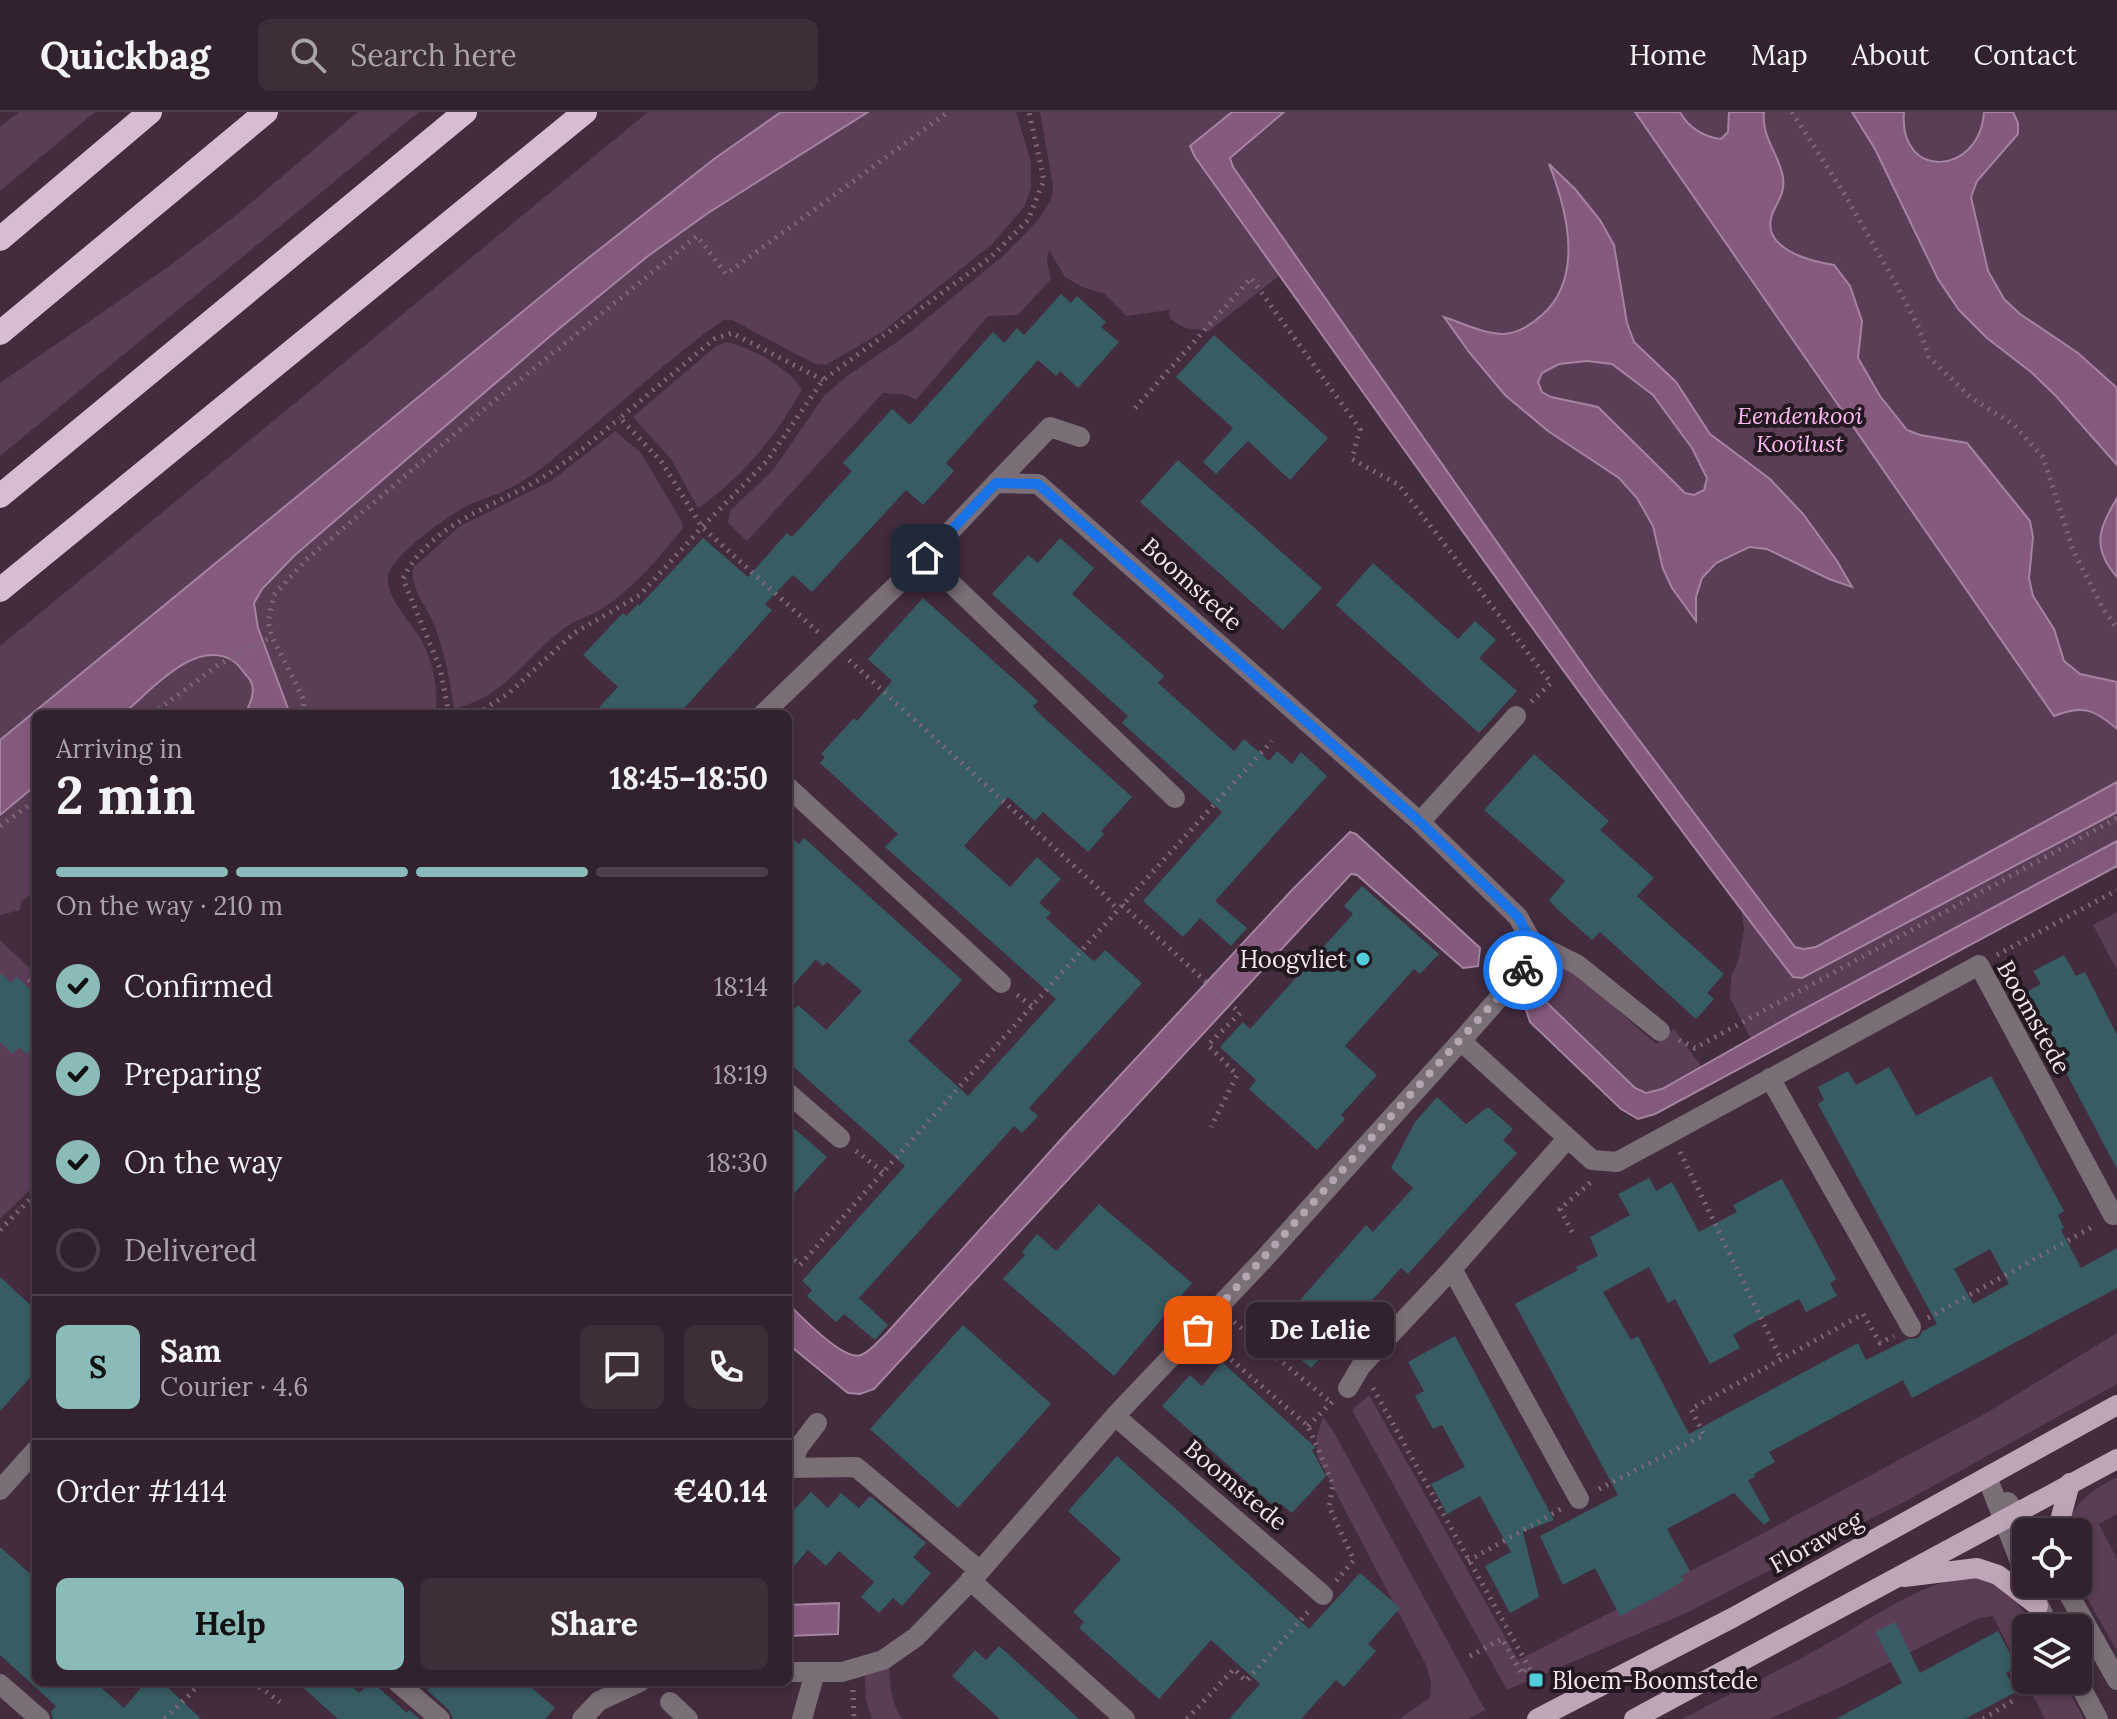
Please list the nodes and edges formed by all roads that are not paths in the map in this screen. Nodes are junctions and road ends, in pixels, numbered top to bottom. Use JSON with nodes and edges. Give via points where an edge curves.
{"nodes":[{"id":1,"x":150,"y":112,"type":"edge"},
{"id":2,"x":266,"y":112,"type":"edge"},
{"id":3,"x":465,"y":112,"type":"edge"},
{"id":4,"x":585,"y":112,"type":"edge"},
{"id":5,"x":0,"y":239,"type":"edge"},
{"id":6,"x":0,"y":333,"type":"edge"},
{"id":7,"x":1080,"y":437,"type":"dead end"},
{"id":8,"x":996,"y":483,"type":"junction"},
{"id":9,"x":119,"y":494,"type":"junction"},
{"id":10,"x":0,"y":496,"type":"edge"},
{"id":11,"x":925,"y":558,"type":"junction"},
{"id":12,"x":0,"y":590,"type":"edge"},
{"id":13,"x":0,"y":605,"type":"edge"},
{"id":14,"x":767,"y":710,"type":"edge"},
{"id":15,"x":1516,"y":716,"type":"road end"},
{"id":16,"x":792,"y":791,"type":"edge"},
{"id":17,"x":1175,"y":798,"type":"dead end"},
{"id":18,"x":1420,"y":822,"type":"junction"},
{"id":19,"x":1532,"y":942,"type":"junction"},
{"id":20,"x":1001,"y":983,"type":"dead end"},
{"id":21,"x":1660,"y":1031,"type":"road end"},
{"id":22,"x":1461,"y":1041,"type":"junction"},
{"id":23,"x":1770,"y":1078,"type":"junction"},
{"id":24,"x":792,"y":1096,"type":"edge"},
{"id":25,"x":840,"y":1138,"type":"road end"},
{"id":26,"x":1568,"y":1138,"type":"junction"},
{"id":27,"x":2113,"y":1215,"type":"road end"},
{"id":28,"x":1452,"y":1269,"type":"junction"},
{"id":29,"x":1911,"y":1327,"type":"road end"},
{"id":30,"x":1348,"y":1388,"type":"dead end"},
{"id":31,"x":2117,"y":1405,"type":"edge"},
{"id":32,"x":1115,"y":1416,"type":"junction"},
{"id":33,"x":817,"y":1423,"type":"dead end"},
{"id":34,"x":32,"y":1454,"type":"edge"},
{"id":35,"x":2117,"y":1459,"type":"edge"},
{"id":36,"x":792,"y":1463,"type":"edge"},
{"id":37,"x":792,"y":1468,"type":"edge"},
{"id":38,"x":1987,"y":1477,"type":"junction"},
{"id":39,"x":2070,"y":1483,"type":"junction"},
{"id":40,"x":0,"y":1490,"type":"edge"},
{"id":41,"x":1579,"y":1499,"type":"road end"},
{"id":42,"x":2009,"y":1516,"type":"junction"},
{"id":43,"x":2012,"y":1518,"type":"edge"},
{"id":44,"x":2061,"y":1518,"type":"edge"},
{"id":45,"x":2012,"y":1527,"type":"edge"},
{"id":46,"x":975,"y":1576,"type":"junction"},
{"id":47,"x":1892,"y":1578,"type":"junction"},
{"id":48,"x":1323,"y":1595,"type":"dead end"},
{"id":49,"x":2035,"y":1598,"type":"edge"},
{"id":50,"x":2071,"y":1598,"type":"edge"},
{"id":51,"x":2038,"y":1606,"type":"junction"},
{"id":52,"x":2042,"y":1614,"type":"edge"},
{"id":53,"x":792,"y":1672,"type":"edge"},
{"id":54,"x":815,"y":1672,"type":"junction"},
{"id":55,"x":2117,"y":1680,"type":"edge"},
{"id":56,"x":0,"y":1684,"type":"edge"},
{"id":57,"x":402,"y":1686,"type":"edge"},
{"id":58,"x":631,"y":1686,"type":"edge"},
{"id":59,"x":2085,"y":1694,"type":"edge"},
{"id":60,"x":670,"y":1702,"type":"dead end"},
{"id":61,"x":40,"y":1719,"type":"edge"},
{"id":62,"x":440,"y":1719,"type":"edge"},
{"id":63,"x":582,"y":1719,"type":"edge"},
{"id":64,"x":688,"y":1719,"type":"edge"},
{"id":65,"x":802,"y":1719,"type":"edge"},
{"id":66,"x":1125,"y":1719,"type":"edge"},
{"id":67,"x":1537,"y":1719,"type":"edge"},
{"id":68,"x":1634,"y":1719,"type":"edge"},
{"id":69,"x":2098,"y":1719,"type":"edge"}],
"edges":[{"from":1,"to":5,"type":"highway"},
{"from":2,"to":6,"type":"highway"},
{"from":3,"to":10,"type":"highway"},
{"from":4,"to":9,"type":"highway"},
{"from":7,"to":8,"type":"street","via":[[1050,427]]},
{"from":8,"to":11,"type":"street"},
{"from":8,"to":18,"type":"street","name":"Boomstede","via":[[1038,484]]},
{"from":9,"to":12,"type":"highway"},
{"from":9,"to":13,"type":"highway"},
{"from":11,"to":14,"type":"street"},
{"from":11,"to":17,"type":"street"},
{"from":15,"to":18,"type":"street"},
{"from":16,"to":20,"type":"street"},
{"from":18,"to":19,"type":"street","name":"Boomstede","via":[[1518,917]]},
{"from":19,"to":21,"type":"street","name":"Boomstede","via":[[1578,965]]},
{"from":19,"to":22,"type":"street","via":[[1526,967]]},
{"from":22,"to":26,"type":"street"},
{"from":22,"to":32,"type":"street"},
{"from":23,"to":26,"type":"street","name":"Boomstede","via":[[1617,1162],[1592,1160]]},
{"from":23,"to":27,"type":"street","name":"Boomstede","via":[[1979,965]]},
{"from":23,"to":29,"type":"street"},
{"from":24,"to":25,"type":"street"},
{"from":26,"to":28,"type":"street"},
{"from":28,"to":30,"type":"street","via":[[1361,1366]]},
{"from":28,"to":41,"type":"street"},
{"from":31,"to":38,"type":"main road","name":"Floraweg"},
{"from":32,"to":46,"type":"street"},
{"from":32,"to":48,"type":"street","name":"Boomstede"},
{"from":33,"to":36,"type":"street"},
{"from":34,"to":40,"type":"street"},
{"from":35,"to":39,"type":"main road"},
{"from":37,"to":46,"type":"street","via":[[856,1467]]},
{"from":38,"to":42,"type":"street"},
{"from":38,"to":67,"type":"main road","name":"Floraweg"},
{"from":39,"to":42,"type":"main road"},
{"from":39,"to":44,"type":"main road"},
{"from":42,"to":43,"type":"street"},
{"from":42,"to":45,"type":"street"},
{"from":42,"to":47,"type":"main road"},
{"from":46,"to":54,"type":"street","via":[[916,1637],[883,1660],[842,1672]]},
{"from":46,"to":66,"type":"street"},
{"from":47,"to":51,"type":"main road","via":[[1977,1568],[1998,1575]]},
{"from":47,"to":68,"type":"main road"},
{"from":49,"to":51,"type":"street"},
{"from":50,"to":55,"type":"street"},
{"from":51,"to":52,"type":"street"},
{"from":53,"to":54,"type":"street"},
{"from":54,"to":65,"type":"street"},
{"from":56,"to":61,"type":"street"},
{"from":57,"to":62,"type":"street"},
{"from":58,"to":63,"type":"street","via":[[599,1701]]},
{"from":59,"to":69,"type":"street"},
{"from":60,"to":64,"type":"street"}]}
